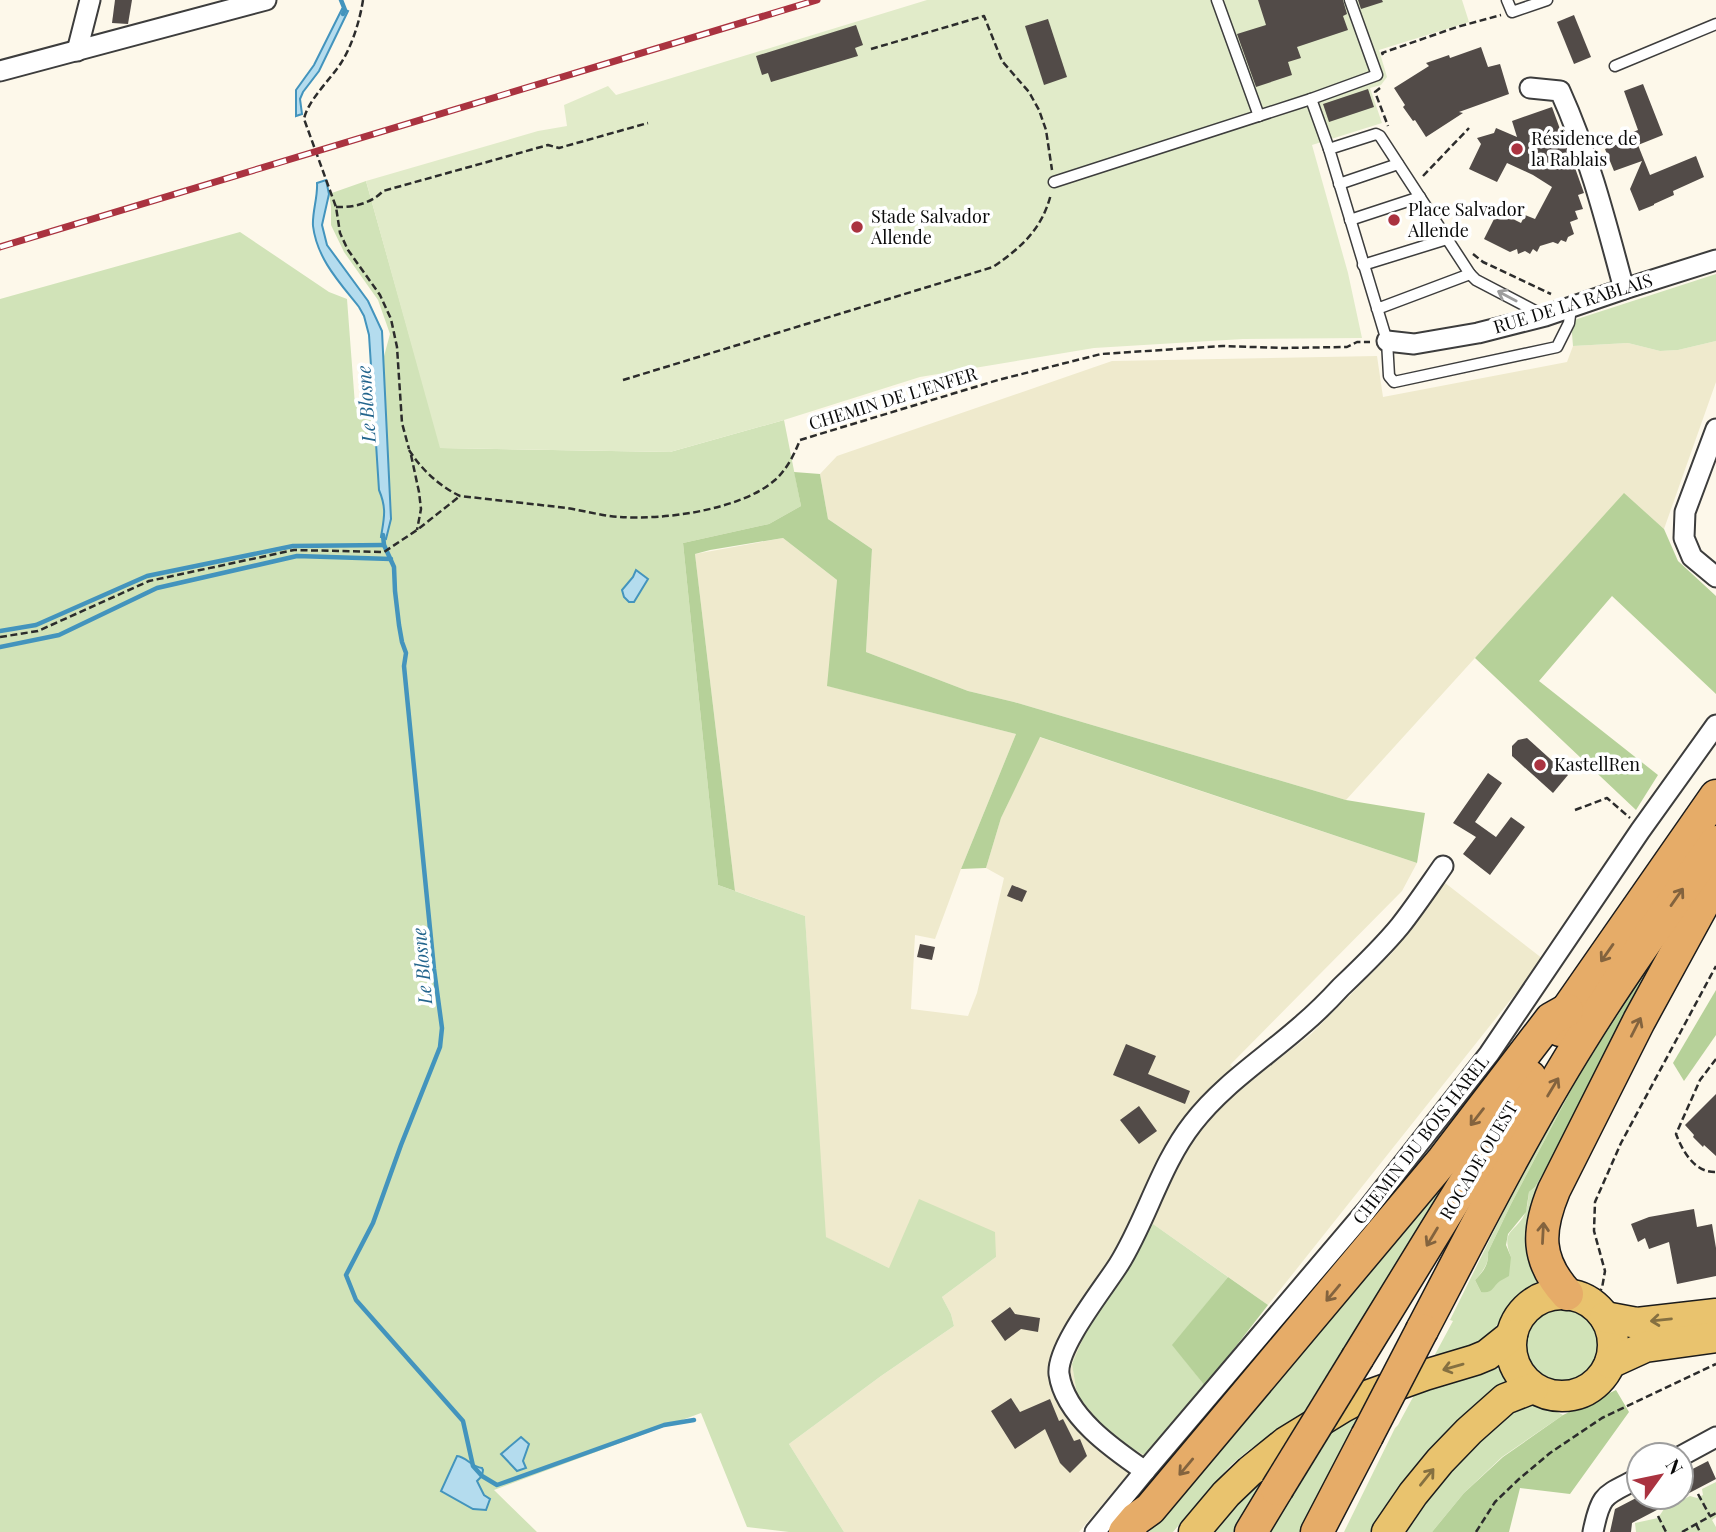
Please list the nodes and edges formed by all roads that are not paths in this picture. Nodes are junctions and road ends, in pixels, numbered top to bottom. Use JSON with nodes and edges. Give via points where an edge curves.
{"nodes":[{"id":1,"x":90,"y":0,"type":"edge"},
{"id":2,"x":266,"y":0,"type":"edge"},
{"id":3,"x":1217,"y":0,"type":"edge"},
{"id":4,"x":1350,"y":0,"type":"edge"},
{"id":5,"x":1507,"y":0,"type":"edge"},
{"id":6,"x":1547,"y":0,"type":"edge"},
{"id":7,"x":1716,"y":24,"type":"edge"},
{"id":8,"x":77,"y":51,"type":"junction"},
{"id":9,"x":1615,"y":66,"type":"dead end"},
{"id":10,"x":0,"y":71,"type":"edge"},
{"id":11,"x":1530,"y":88,"type":"dead end"},
{"id":12,"x":1311,"y":99,"type":"junction"},
{"id":13,"x":1259,"y":116,"type":"junction"},
{"id":14,"x":1329,"y":149,"type":"junction"},
{"id":15,"x":1398,"y":164,"type":"junction"},
{"id":16,"x":1054,"y":182,"type":"road end"},
{"id":17,"x":1339,"y":184,"type":"junction"},
{"id":18,"x":1420,"y":197,"type":"junction"},
{"id":19,"x":1350,"y":220,"type":"junction"},
{"id":20,"x":1447,"y":239,"type":"junction"},
{"id":21,"x":1716,"y":260,"type":"edge"},
{"id":22,"x":1363,"y":265,"type":"junction"},
{"id":23,"x":1470,"y":274,"type":"junction"},
{"id":24,"x":1624,"y":289,"type":"junction"},
{"id":25,"x":1574,"y":307,"type":"junction"},
{"id":26,"x":1377,"y":309,"type":"junction"},
{"id":27,"x":1545,"y":316,"type":"junction"},
{"id":28,"x":1387,"y":341,"type":"junction"},
{"id":29,"x":1716,"y":429,"type":"edge"},
{"id":30,"x":1716,"y":578,"type":"edge"},
{"id":31,"x":1716,"y":725,"type":"edge"},
{"id":32,"x":1716,"y":796,"type":"edge"},
{"id":33,"x":1716,"y":842,"type":"edge"},
{"id":34,"x":1443,"y":866,"type":"dead end"},
{"id":35,"x":1716,"y":880,"type":"edge"},
{"id":36,"x":1567,"y":1010,"type":"junction"},
{"id":37,"x":1588,"y":1305,"type":"junction"},
{"id":38,"x":1716,"y":1314,"type":"edge"},
{"id":39,"x":1512,"y":1335,"type":"junction"},
{"id":40,"x":1716,"y":1338,"type":"edge"},
{"id":41,"x":1610,"y":1363,"type":"junction"},
{"id":42,"x":1533,"y":1388,"type":"junction"},
{"id":43,"x":1716,"y":1437,"type":"edge"},
{"id":44,"x":1695,"y":1448,"type":"edge"},
{"id":45,"x":1145,"y":1471,"type":"junction"},
{"id":46,"x":1625,"y":1485,"type":"edge"},
{"id":47,"x":1335,"y":1498,"type":"junction"},
{"id":48,"x":1144,"y":1521,"type":"edge"},
{"id":49,"x":1095,"y":1532,"type":"edge"},
{"id":50,"x":1125,"y":1532,"type":"edge"},
{"id":51,"x":1194,"y":1532,"type":"edge"},
{"id":52,"x":1251,"y":1532,"type":"edge"},
{"id":53,"x":1317,"y":1532,"type":"edge"},
{"id":54,"x":1332,"y":1532,"type":"edge"},
{"id":55,"x":1387,"y":1532,"type":"edge"},
{"id":56,"x":1593,"y":1532,"type":"edge"}],
"edges":[{"from":1,"to":8,"type":"street"},
{"from":2,"to":8,"type":"street"},
{"from":3,"to":13,"type":"lane"},
{"from":4,"to":12,"type":"lane","via":[[1377,75]]},
{"from":5,"to":6,"type":"lane","via":[[1512,12]]},
{"from":7,"to":9,"type":"lane"},
{"from":8,"to":10,"type":"street"},
{"from":11,"to":24,"type":"street","via":[[1560,91],[1597,188]]},
{"from":12,"to":13,"type":"lane"},
{"from":12,"to":14,"type":"lane"},
{"from":13,"to":16,"type":"lane"},
{"from":14,"to":15,"type":"lane","via":[[1376,134]]},
{"from":14,"to":17,"type":"lane"},
{"from":15,"to":17,"type":"lane"},
{"from":15,"to":18,"type":"lane"},
{"from":17,"to":19,"type":"lane"},
{"from":18,"to":19,"type":"lane"},
{"from":18,"to":20,"type":"lane"},
{"from":19,"to":22,"type":"lane"},
{"from":20,"to":22,"type":"lane"},
{"from":20,"to":23,"type":"lane"},
{"from":21,"to":24,"type":"street","name":"RUE DE LA RABLAIS"},
{"from":22,"to":26,"type":"lane"},
{"from":23,"to":26,"type":"lane"},
{"from":27,"to":23,"type":"lane","one_way":true},
{"from":24,"to":25,"type":"street","name":"RUE DE LA RABLAIS"},
{"from":25,"to":27,"type":"street","name":"RUE DE LA RABLAIS"},
{"from":25,"to":28,"type":"lane","via":[[1557,347],[1394,382],[1389,376]]},
{"from":26,"to":28,"type":"lane"},
{"from":27,"to":28,"type":"street","name":"RUE DE LA RABLAIS","via":[[1414,344]]},
{"from":29,"to":30,"type":"street","via":[[1685,512],[1684,538],[1692,557]]},
{"from":31,"to":45,"type":"street","name":"CHEMIN DU BOIS HAREL","via":[[1517,1015],[1451,1103],[1366,1211]]},
{"from":32,"to":36,"type":"highway","name":"ROCADE OUEST","one_way":true},
{"from":47,"to":33,"type":"highway","name":"ROCADE OUEST","one_way":true,"bridge":true,"via":[[1507,1168],[1580,1041]]},
{"from":34,"to":45,"type":"street","via":[[1400,926],[1362,967],[1192,1123],[1171,1156],[1140,1227],[1065,1348],[1059,1372],[1065,1395],[1109,1447]]},
{"from":37,"to":35,"type":"highway","one_way":true,"via":[[1557,1283],[1549,1270],[1542,1232],[1547,1207],[1639,1021]]},
{"from":36,"to":48,"type":"highway","one_way":true,"via":[[1551,1019],[1434,1170]]},
{"from":36,"to":52,"type":"highway","name":"ROCADE OUEST","one_way":true,"bridge":true,"via":[[1562,1027]]},
{"from":38,"to":37,"type":"main road","one_way":true,"via":[[1637,1322]]},
{"from":37,"to":39,"type":"main road","via":[[1549,1295],[1519,1317]]},
{"from":37,"to":41,"type":"main road","via":[[1613,1335]]},
{"from":39,"to":42,"type":"main road","via":[[1515,1364]]},
{"from":39,"to":51,"type":"main road","one_way":true,"via":[[1487,1355],[1374,1393],[1286,1442],[1226,1494]]},
{"from":40,"to":41,"type":"main road","via":[[1645,1347]]},
{"from":41,"to":42,"type":"main road","via":[[1601,1379],[1578,1394],[1550,1395]]},
{"from":55,"to":42,"type":"main road","one_way":true,"via":[[1469,1430],[1505,1399]]},
{"from":43,"to":44,"type":"street"},
{"from":45,"to":49,"type":"street","name":"CHEMIN DU BOIS HAREL"},
{"from":46,"to":56,"type":"street","via":[[1607,1494],[1598,1506]]},
{"from":47,"to":53,"type":"highway","name":"ROCADE OUEST"},
{"from":47,"to":54,"type":"highway","via":[[1339,1518]]},
{"from":48,"to":50,"type":"highway","via":[[1136,1519]]}]}
